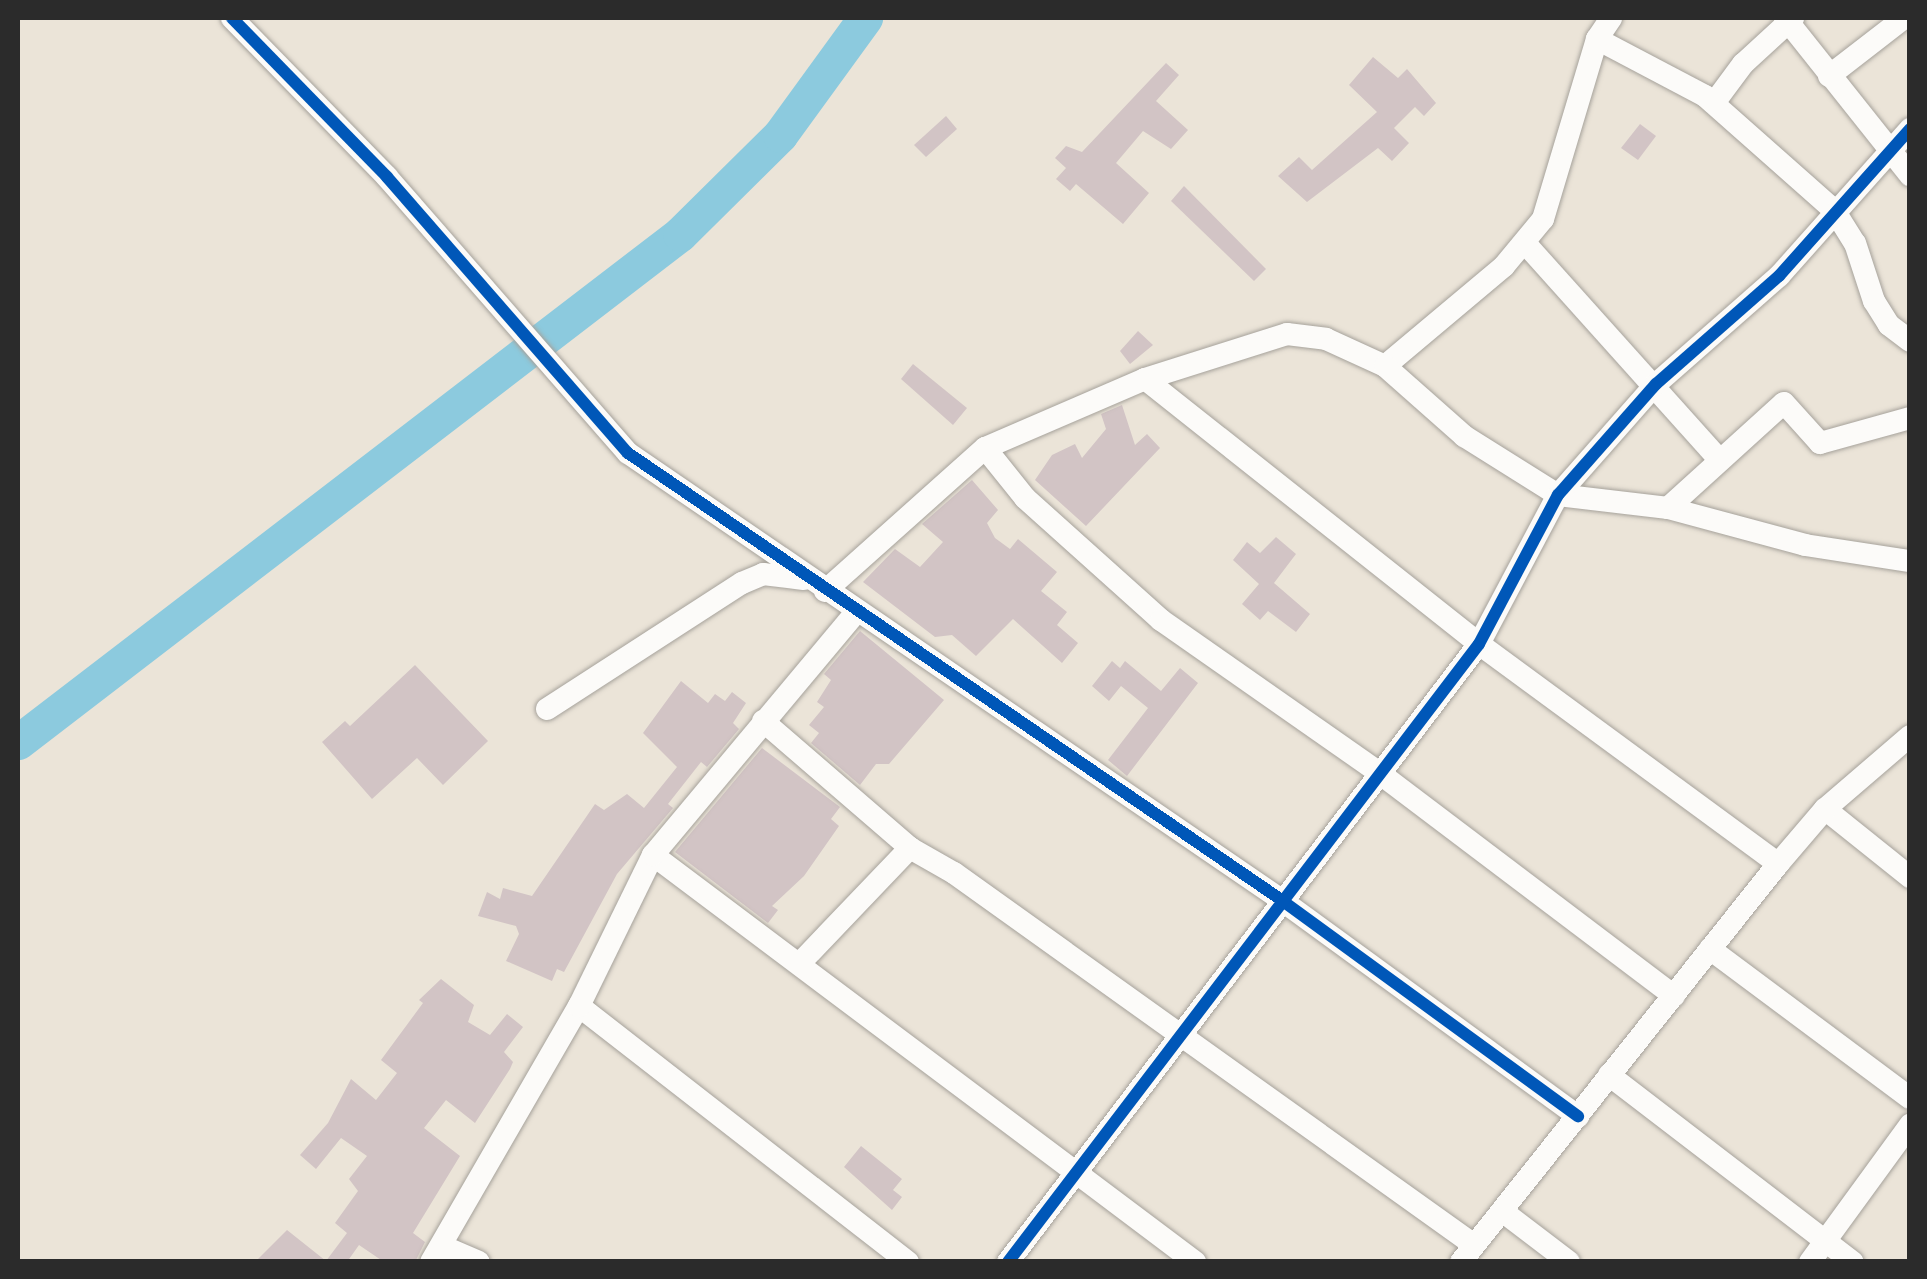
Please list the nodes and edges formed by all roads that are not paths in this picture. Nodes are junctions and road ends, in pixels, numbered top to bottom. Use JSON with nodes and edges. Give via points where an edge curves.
{"nodes":[{"id":1,"x":232,"y":18,"type":"edge"},
{"id":2,"x":1611,"y":18,"type":"edge"},
{"id":3,"x":1904,"y":18,"type":"edge"},
{"id":4,"x":1789,"y":19,"type":"edge"},
{"id":5,"x":1597,"y":39,"type":"junction"},
{"id":6,"x":1829,"y":76,"type":"junction"},
{"id":7,"x":1714,"y":104,"type":"junction"},
{"id":8,"x":1910,"y":129,"type":"edge"},
{"id":9,"x":1890,"y":150,"type":"junction"},
{"id":10,"x":1910,"y":175,"type":"edge"},
{"id":11,"x":1834,"y":210,"type":"junction"},
{"id":12,"x":1525,"y":244,"type":"junction"},
{"id":13,"x":1910,"y":341,"type":"edge"},
{"id":14,"x":1385,"y":366,"type":"junction"},
{"id":15,"x":1144,"y":379,"type":"junction"},
{"id":16,"x":1656,"y":384,"type":"junction"},
{"id":17,"x":1910,"y":418,"type":"edge"},
{"id":18,"x":985,"y":448,"type":"junction"},
{"id":19,"x":1718,"y":458,"type":"junction"},
{"id":20,"x":1558,"y":495,"type":"junction"},
{"id":21,"x":1668,"y":508,"type":"junction"},
{"id":22,"x":1910,"y":560,"type":"edge"},
{"id":23,"x":816,"y":585,"type":"junction"},
{"id":24,"x":857,"y":611,"type":"junction"},
{"id":25,"x":1479,"y":644,"type":"junction"},
{"id":26,"x":548,"y":709,"type":"dead end"},
{"id":27,"x":763,"y":722,"type":"junction"},
{"id":28,"x":1910,"y":736,"type":"edge"},
{"id":29,"x":1378,"y":772,"type":"junction"},
{"id":30,"x":1825,"y":809,"type":"junction"},
{"id":31,"x":910,"y":848,"type":"junction"},
{"id":32,"x":653,"y":855,"type":"junction"},
{"id":33,"x":1778,"y":864,"type":"junction"},
{"id":34,"x":1910,"y":877,"type":"edge"},
{"id":35,"x":1280,"y":899,"type":"junction"},
{"id":36,"x":1710,"y":949,"type":"junction"},
{"id":37,"x":801,"y":962,"type":"junction"},
{"id":38,"x":1674,"y":996,"type":"junction"},
{"id":39,"x":579,"y":1006,"type":"junction"},
{"id":40,"x":1178,"y":1035,"type":"junction"},
{"id":41,"x":1610,"y":1074,"type":"junction"},
{"id":42,"x":1910,"y":1098,"type":"edge"},
{"id":43,"x":1578,"y":1116,"type":"junction"},
{"id":44,"x":1910,"y":1125,"type":"edge"},
{"id":45,"x":1074,"y":1173,"type":"junction"},
{"id":46,"x":1502,"y":1211,"type":"junction"},
{"id":47,"x":1826,"y":1240,"type":"junction"},
{"id":48,"x":437,"y":1254,"type":"edge"},
{"id":49,"x":1467,"y":1254,"type":"edge"},
{"id":50,"x":479,"y":1262,"type":"edge"},
{"id":51,"x":908,"y":1262,"type":"edge"},
{"id":52,"x":1008,"y":1262,"type":"edge"},
{"id":53,"x":1195,"y":1262,"type":"edge"},
{"id":54,"x":1570,"y":1262,"type":"edge"},
{"id":55,"x":1810,"y":1262,"type":"edge"},
{"id":56,"x":1853,"y":1262,"type":"edge"}],
"edges":[{"from":1,"to":23,"type":"street","via":[[288,68],[628,454]]},
{"from":2,"to":5,"type":"street"},
{"from":3,"to":6,"type":"street"},
{"from":4,"to":6,"type":"street"},
{"from":4,"to":7,"type":"street"},
{"from":5,"to":7,"type":"street"},
{"from":5,"to":12,"type":"street","via":[[1549,208]]},
{"from":6,"to":9,"type":"street"},
{"from":7,"to":11,"type":"street"},
{"from":8,"to":9,"type":"street"},
{"from":9,"to":10,"type":"street"},
{"from":9,"to":11,"type":"street"},
{"from":11,"to":13,"type":"street","via":[[1855,243],[1874,302]]},
{"from":11,"to":16,"type":"street","via":[[1779,276]]},
{"from":12,"to":14,"type":"street"},
{"from":12,"to":16,"type":"street"},
{"from":14,"to":15,"type":"street","via":[[1326,338],[1286,334]]},
{"from":14,"to":20,"type":"street","via":[[1464,436]]},
{"from":15,"to":18,"type":"street"},
{"from":15,"to":25,"type":"street"},
{"from":16,"to":19,"type":"street"},
{"from":16,"to":20,"type":"street"},
{"from":17,"to":19,"type":"street","via":[[1820,443],[1784,404]]},
{"from":18,"to":23,"type":"street"},
{"from":18,"to":29,"type":"street","via":[[1025,498],[1161,620]]},
{"from":19,"to":21,"type":"street"},
{"from":20,"to":21,"type":"street"},
{"from":20,"to":25,"type":"street"},
{"from":21,"to":22,"type":"street","via":[[1805,545]]},
{"from":23,"to":24,"type":"street"},
{"from":23,"to":26,"type":"street","via":[[762,574],[742,583]]},
{"from":24,"to":27,"type":"street"},
{"from":24,"to":35,"type":"street"},
{"from":25,"to":29,"type":"street"},
{"from":25,"to":33,"type":"street"},
{"from":27,"to":31,"type":"street"},
{"from":27,"to":32,"type":"street"},
{"from":28,"to":30,"type":"street"},
{"from":29,"to":35,"type":"street"},
{"from":29,"to":38,"type":"street"},
{"from":30,"to":33,"type":"street"},
{"from":30,"to":34,"type":"street"},
{"from":31,"to":37,"type":"street"},
{"from":31,"to":40,"type":"street"},
{"from":32,"to":37,"type":"street"},
{"from":32,"to":39,"type":"street"},
{"from":33,"to":36,"type":"street"},
{"from":35,"to":40,"type":"street"},
{"from":35,"to":43,"type":"street"},
{"from":36,"to":38,"type":"street"},
{"from":36,"to":42,"type":"street"},
{"from":37,"to":45,"type":"street"},
{"from":38,"to":41,"type":"street"},
{"from":39,"to":48,"type":"street","via":[[489,1153]]},
{"from":39,"to":51,"type":"street"},
{"from":40,"to":45,"type":"street"},
{"from":40,"to":49,"type":"street"},
{"from":41,"to":43,"type":"street"},
{"from":41,"to":47,"type":"street"},
{"from":43,"to":46,"type":"street"},
{"from":44,"to":47,"type":"street"},
{"from":45,"to":52,"type":"street"},
{"from":45,"to":53,"type":"street"},
{"from":46,"to":49,"type":"street"},
{"from":46,"to":54,"type":"street"},
{"from":47,"to":55,"type":"street"},
{"from":47,"to":56,"type":"street"},
{"from":48,"to":50,"type":"street"}]}
